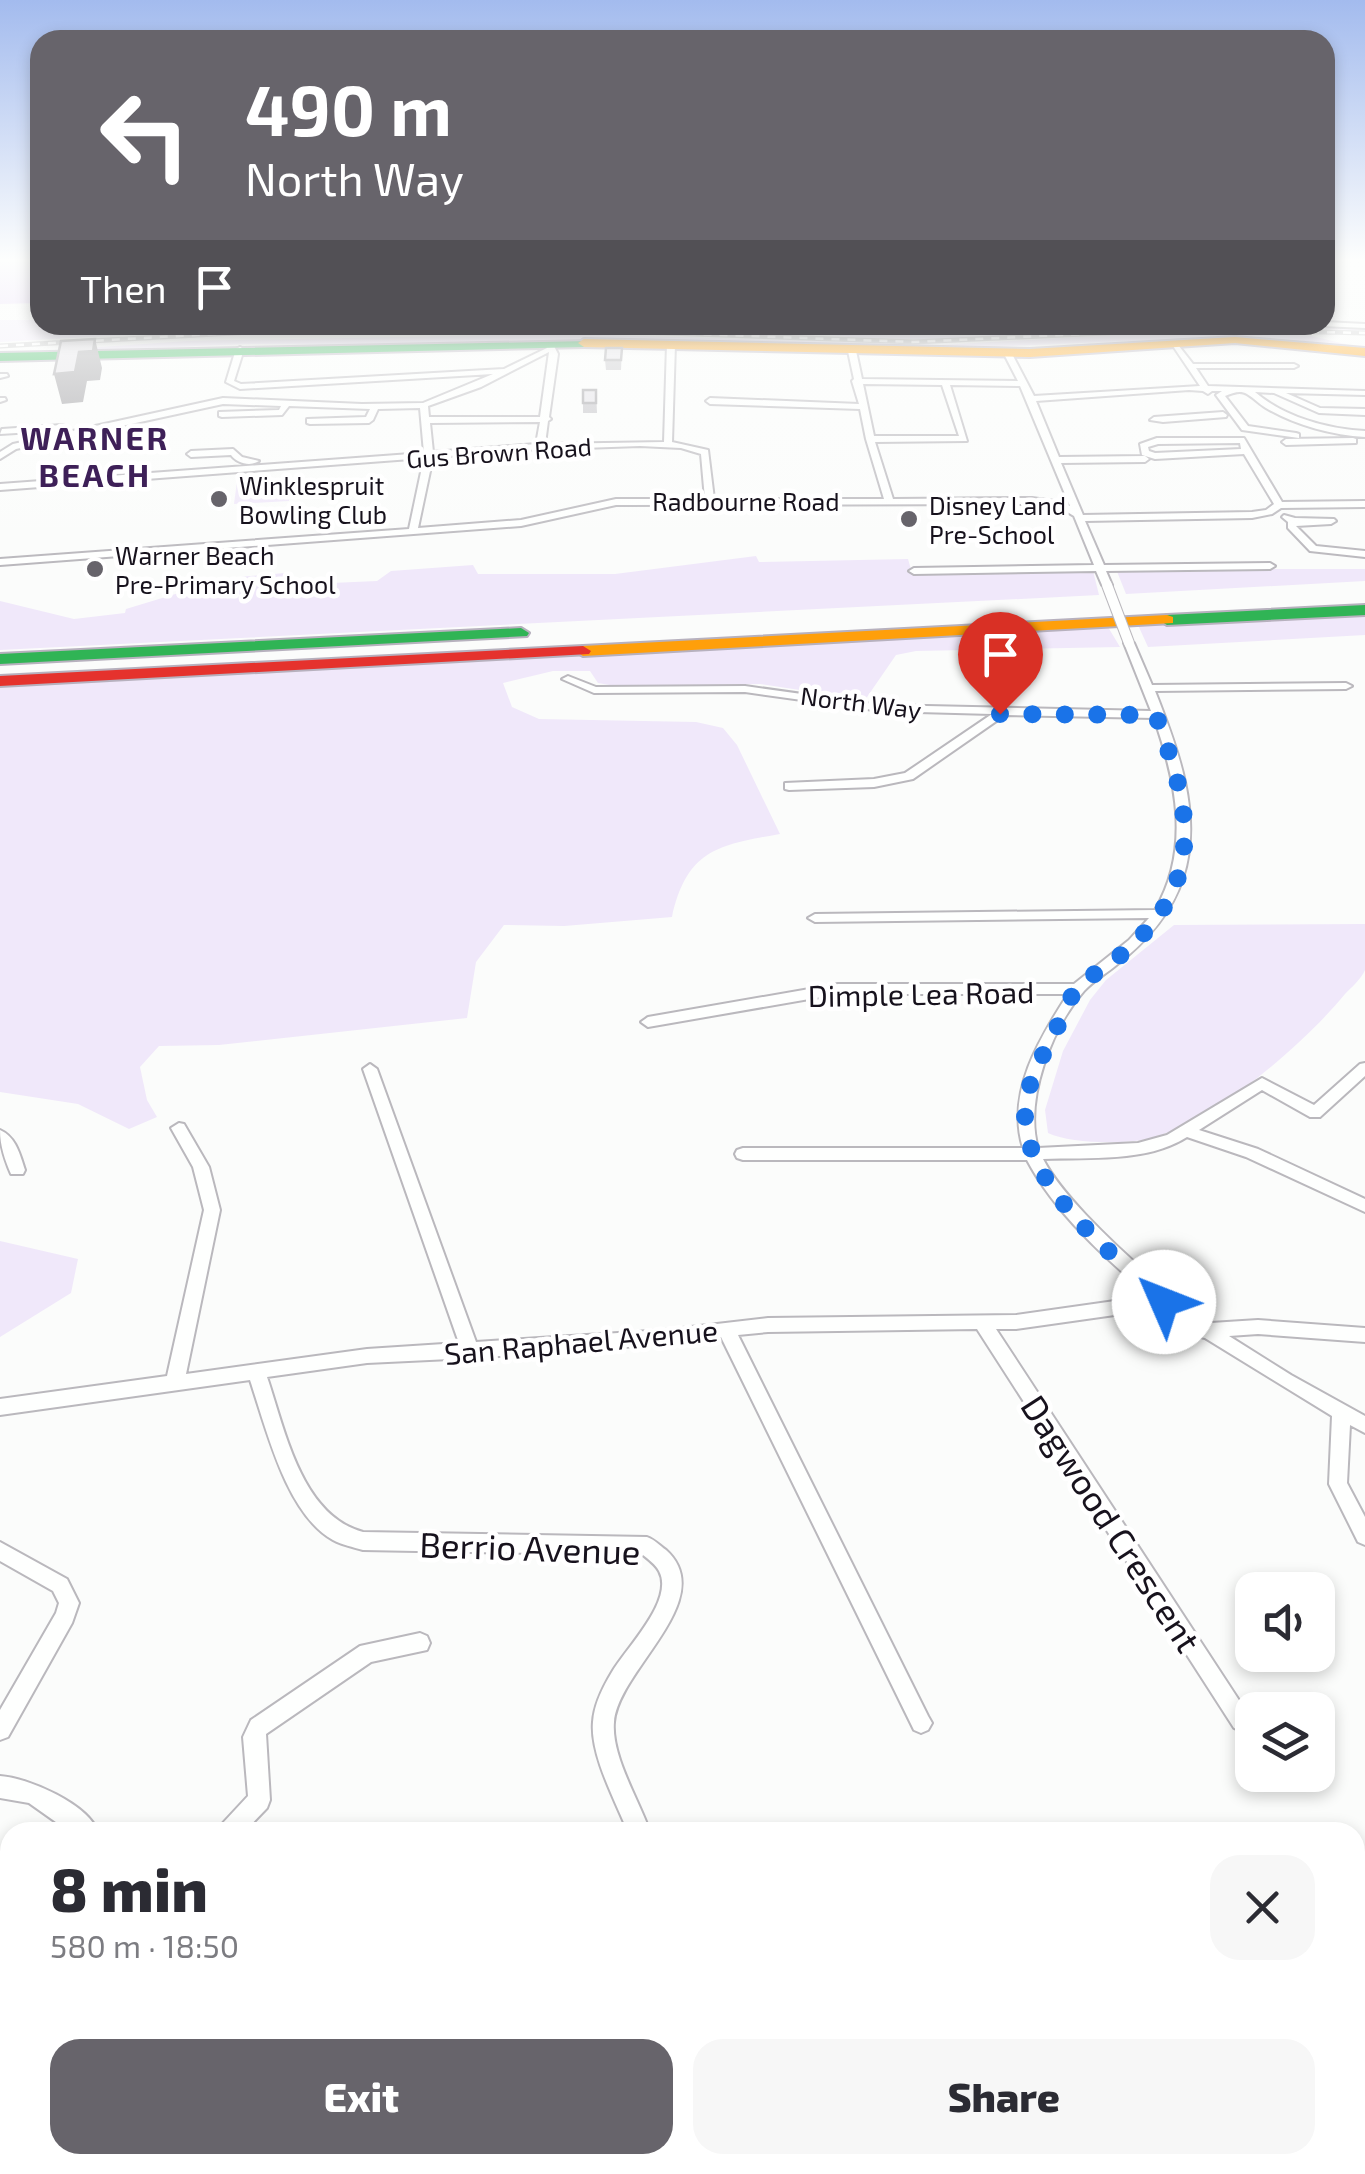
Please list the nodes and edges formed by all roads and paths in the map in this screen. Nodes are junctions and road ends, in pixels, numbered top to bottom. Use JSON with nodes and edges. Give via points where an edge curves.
{"nodes":[{"id":1,"x":87,"y":362,"type":"edge"},
{"id":2,"x":236,"y":362,"type":"edge"},
{"id":3,"x":521,"y":362,"type":"edge"},
{"id":4,"x":553,"y":362,"type":"edge"},
{"id":5,"x":671,"y":362,"type":"edge"},
{"id":6,"x":854,"y":362,"type":"edge"},
{"id":7,"x":1012,"y":362,"type":"edge"},
{"id":8,"x":1189,"y":362,"type":"edge"},
{"id":9,"x":1192,"y":366,"type":"junction"},
{"id":10,"x":1294,"y":366,"type":"dead end"},
{"id":11,"x":1,"y":370,"type":"edge"},
{"id":12,"x":506,"y":371,"type":"junction"},
{"id":13,"x":856,"y":381,"type":"junction"},
{"id":14,"x":944,"y":381,"type":"junction"},
{"id":15,"x":1024,"y":384,"type":"junction"},
{"id":16,"x":1205,"y":388,"type":"junction"},
{"id":17,"x":1247,"y":390,"type":"junction"},
{"id":18,"x":1365,"y":392,"type":"edge"},
{"id":19,"x":1031,"y":399,"type":"junction"},
{"id":20,"x":710,"y":401,"type":"dead end"},
{"id":21,"x":1182,"y":401,"type":"dead end"},
{"id":22,"x":287,"y":404,"type":"junction"},
{"id":23,"x":424,"y":405,"type":"junction"},
{"id":24,"x":376,"y":407,"type":"junction"},
{"id":25,"x":862,"y":407,"type":"junction"},
{"id":26,"x":207,"y":408,"type":"dead end"},
{"id":27,"x":1365,"y":412,"type":"edge"},
{"id":28,"x":222,"y":414,"type":"dead end"},
{"id":29,"x":1223,"y":414,"type":"junction"},
{"id":30,"x":1195,"y":415,"type":"junction"},
{"id":31,"x":427,"y":420,"type":"junction"},
{"id":32,"x":547,"y":420,"type":"junction"},
{"id":33,"x":1154,"y":420,"type":"dead end"},
{"id":34,"x":310,"y":422,"type":"dead end"},
{"id":35,"x":96,"y":428,"type":"junction"},
{"id":36,"x":2,"y":432,"type":"edge"},
{"id":37,"x":1296,"y":436,"type":"dead end"},
{"id":38,"x":1365,"y":438,"type":"edge"},
{"id":39,"x":870,"y":439,"type":"junction"},
{"id":40,"x":668,"y":444,"type":"junction"},
{"id":41,"x":1243,"y":444,"type":"junction"},
{"id":42,"x":540,"y":447,"type":"junction"},
{"id":43,"x":191,"y":454,"type":"dead end"},
{"id":44,"x":0,"y":456,"type":"edge"},
{"id":45,"x":429,"y":456,"type":"junction"},
{"id":46,"x":1145,"y":459,"type":"dead end"},
{"id":47,"x":1057,"y":460,"type":"junction"},
{"id":48,"x":283,"y":467,"type":"junction"},
{"id":49,"x":0,"y":487,"type":"edge"},
{"id":50,"x":1072,"y":498,"type":"junction"},
{"id":51,"x":1042,"y":501,"type":"junction"},
{"id":52,"x":710,"y":502,"type":"junction"},
{"id":53,"x":889,"y":502,"type":"junction"},
{"id":54,"x":1365,"y":504,"type":"edge"},
{"id":55,"x":1277,"y":507,"type":"junction"},
{"id":56,"x":1079,"y":516,"type":"junction"},
{"id":57,"x":1293,"y":521,"type":"junction"},
{"id":58,"x":1332,"y":521,"type":"dead end"},
{"id":59,"x":414,"y":531,"type":"junction"},
{"id":60,"x":1364,"y":553,"type":"edge"},
{"id":61,"x":0,"y":562,"type":"edge"},
{"id":62,"x":1270,"y":566,"type":"dead end"},
{"id":63,"x":1098,"y":567,"type":"junction"},
{"id":64,"x":914,"y":570,"type":"dead end"},
{"id":65,"x":1365,"y":591,"type":"edge"},
{"id":66,"x":1365,"y":610,"type":"edge"},
{"id":67,"x":0,"y":659,"type":"edge"},
{"id":68,"x":568,"y":679,"type":"dead end"},
{"id":69,"x":0,"y":682,"type":"edge"},
{"id":70,"x":1346,"y":686,"type":"dead end"},
{"id":71,"x":1147,"y":688,"type":"junction"},
{"id":72,"x":1000,"y":714,"type":"junction"},
{"id":73,"x":1156,"y":715,"type":"junction"},
{"id":74,"x":789,"y":786,"type":"dead end"},
{"id":75,"x":1160,"y":914,"type":"junction"},
{"id":76,"x":815,"y":918,"type":"dead end"},
{"id":77,"x":1077,"y":990,"type":"junction"},
{"id":78,"x":648,"y":1022,"type":"dead end"},
{"id":79,"x":1365,"y":1068,"type":"edge"},
{"id":80,"x":370,"y":1069,"type":"dead end"},
{"id":81,"x":179,"y":1128,"type":"dead end"},
{"id":82,"x":1186,"y":1131,"type":"junction"},
{"id":83,"x":0,"y":1136,"type":"edge"},
{"id":84,"x":743,"y":1154,"type":"dead end"},
{"id":85,"x":1031,"y":1154,"type":"junction"},
{"id":86,"x":17,"y":1170,"type":"dead end"},
{"id":87,"x":1365,"y":1206,"type":"edge"},
{"id":88,"x":1164,"y":1302,"type":"junction"},
{"id":89,"x":983,"y":1324,"type":"junction"},
{"id":90,"x":726,"y":1329,"type":"junction"},
{"id":91,"x":1202,"y":1331,"type":"junction"},
{"id":92,"x":1365,"y":1335,"type":"edge"},
{"id":93,"x":471,"y":1350,"type":"junction"},
{"id":94,"x":256,"y":1370,"type":"junction"},
{"id":95,"x":176,"y":1382,"type":"junction"},
{"id":96,"x":0,"y":1407,"type":"edge"},
{"id":97,"x":1342,"y":1412,"type":"junction"},
{"id":98,"x":1365,"y":1425,"type":"edge"},
{"id":99,"x":1365,"y":1536,"type":"edge"},
{"id":100,"x":0,"y":1551,"type":"edge"},
{"id":101,"x":420,"y":1643,"type":"dead end"},
{"id":102,"x":1235,"y":1712,"type":"edge"},
{"id":103,"x":921,"y":1723,"type":"dead end"},
{"id":104,"x":0,"y":1730,"type":"edge"},
{"id":105,"x":0,"y":1787,"type":"edge"},
{"id":106,"x":74,"y":1822,"type":"edge"},
{"id":107,"x":239,"y":1822,"type":"edge"},
{"id":108,"x":637,"y":1822,"type":"edge"}],
"edges":[{"from":1,"to":11,"type":"main road"},
{"from":2,"to":12,"type":"street","via":[[230,384],[247,388]]},
{"from":3,"to":12,"type":"street"},
{"from":4,"to":32,"type":"street"},
{"from":5,"to":40,"type":"street"},
{"from":6,"to":13,"type":"street"},
{"from":7,"to":15,"type":"street"},
{"from":8,"to":9,"type":"street"},
{"from":9,"to":10,"type":"street"},
{"from":9,"to":16,"type":"street"},
{"from":12,"to":23,"type":"street"},
{"from":13,"to":14,"type":"street"},
{"from":13,"to":25,"type":"street"},
{"from":14,"to":15,"type":"street"},
{"from":14,"to":39,"type":"street","via":[[964,439]]},
{"from":15,"to":19,"type":"street"},
{"from":16,"to":17,"type":"street"},
{"from":16,"to":19,"type":"street"},
{"from":16,"to":29,"type":"street"},
{"from":17,"to":18,"type":"street"},
{"from":17,"to":27,"type":"street","via":[[1282,393],[1320,410]]},
{"from":17,"to":37,"type":"street","via":[[1220,394],[1243,426]]},
{"from":17,"to":38,"type":"street","via":[[1287,415]]},
{"from":19,"to":47,"type":"street"},
{"from":20,"to":25,"type":"street"},
{"from":21,"to":30,"type":"street"},
{"from":22,"to":24,"type":"street"},
{"from":22,"to":26,"type":"street"},
{"from":22,"to":28,"type":"street","via":[[282,412]]},
{"from":22,"to":35,"type":"street","via":[[214,402]]},
{"from":23,"to":24,"type":"street"},
{"from":23,"to":31,"type":"street"},
{"from":24,"to":34,"type":"street","via":[[366,420]]},
{"from":25,"to":39,"type":"street"},
{"from":29,"to":30,"type":"street"},
{"from":29,"to":41,"type":"street"},
{"from":30,"to":33,"type":"street"},
{"from":31,"to":32,"type":"street"},
{"from":31,"to":45,"type":"street"},
{"from":32,"to":42,"type":"street"},
{"from":35,"to":36,"type":"street"},
{"from":35,"to":44,"type":"street"},
{"from":38,"to":41,"type":"street"},
{"from":39,"to":53,"type":"street"},
{"from":40,"to":42,"type":"street","name":"Gus Brown Road"},
{"from":40,"to":52,"type":"street","name":"Gus Brown Road","via":[[698,448],[706,456]]},
{"from":41,"to":41,"type":"street","via":[[1155,456],[1143,446],[1157,441]]},
{"from":41,"to":55,"type":"street"},
{"from":42,"to":45,"type":"street","name":"Gus Brown Road"},
{"from":43,"to":48,"type":"street","via":[[286,459]]},
{"from":45,"to":48,"type":"street","name":"Gus Brown Road"},
{"from":45,"to":59,"type":"street"},
{"from":46,"to":47,"type":"street"},
{"from":47,"to":50,"type":"street"},
{"from":48,"to":49,"type":"street","name":"Gus Brown Road"},
{"from":50,"to":51,"type":"street"},
{"from":50,"to":56,"type":"street"},
{"from":51,"to":53,"type":"street","name":"Radbourne Road"},
{"from":51,"to":56,"type":"street","name":"Radbourne Road"},
{"from":52,"to":53,"type":"street","name":"Radbourne Road"},
{"from":52,"to":59,"type":"street","name":"Radbourne Road","via":[[616,502],[530,522]]},
{"from":54,"to":55,"type":"street"},
{"from":55,"to":56,"type":"street","via":[[1252,516]]},
{"from":55,"to":57,"type":"street"},
{"from":56,"to":63,"type":"street"},
{"from":57,"to":58,"type":"street"},
{"from":57,"to":60,"type":"street","via":[[1312,550]]},
{"from":59,"to":61,"type":"street","name":"Radbourne Road"},
{"from":62,"to":63,"type":"street"},
{"from":63,"to":64,"type":"street"},
{"from":63,"to":71,"type":"street","bridge":true},
{"from":65,"to":67,"type":"main road"},
{"from":66,"to":69,"type":"main road"},
{"from":68,"to":72,"type":"street","name":"North Way","via":[[594,690],[745,688],[881,708]]},
{"from":70,"to":71,"type":"street"},
{"from":71,"to":73,"type":"street"},
{"from":72,"to":73,"type":"street","name":"North Way"},
{"from":72,"to":74,"type":"street","via":[[909,776]]},
{"from":73,"to":75,"type":"street","via":[[1179,786],[1184,830],[1180,870]]},
{"from":75,"to":76,"type":"street"},
{"from":75,"to":77,"type":"street","via":[[1135,944]]},
{"from":77,"to":78,"type":"street","name":"Dimple Lea Road","via":[[838,990]]},
{"from":77,"to":85,"type":"street","via":[[1030,1084]]},
{"from":79,"to":82,"type":"street","via":[[1315,1113],[1262,1083]]},
{"from":80,"to":93,"type":"street"},
{"from":81,"to":95,"type":"street","via":[[201,1167],[212,1210]]},
{"from":82,"to":85,"type":"street","via":[[1138,1149]]},
{"from":82,"to":87,"type":"street","via":[[1252,1153]]},
{"from":83,"to":86,"type":"street"},
{"from":84,"to":85,"type":"street"},
{"from":85,"to":88,"type":"street","via":[[1090,1231]]},
{"from":88,"to":89,"type":"street","name":"San Raphael Avenue"},
{"from":88,"to":91,"type":"street"},
{"from":89,"to":90,"type":"street","name":"San Raphael Avenue"},
{"from":89,"to":102,"type":"street","name":"Dagwood Crescent"},
{"from":90,"to":93,"type":"street","name":"San Raphael Avenue"},
{"from":90,"to":103,"type":"street"},
{"from":91,"to":92,"type":"street","via":[[1258,1327]]},
{"from":91,"to":97,"type":"street"},
{"from":93,"to":94,"type":"street","name":"San Raphael Avenue"},
{"from":94,"to":95,"type":"street","name":"San Raphael Avenue"},
{"from":94,"to":108,"type":"street","name":"Berrio Avenue","via":[[298,1485],[336,1532],[363,1540],[646,1546],[662,1555],[673,1574],[673,1594],[666,1614],[608,1694],[603,1724]]},
{"from":95,"to":96,"type":"street","name":"San Raphael Avenue"},
{"from":97,"to":98,"type":"street"},
{"from":97,"to":99,"type":"street","via":[[1338,1484]]},
{"from":100,"to":104,"type":"street","via":[[60,1585],[68,1603]]},
{"from":101,"to":107,"type":"street","via":[[367,1653],[258,1727],[259,1800]]},
{"from":105,"to":106,"type":"street","via":[[44,1798]]}]}
